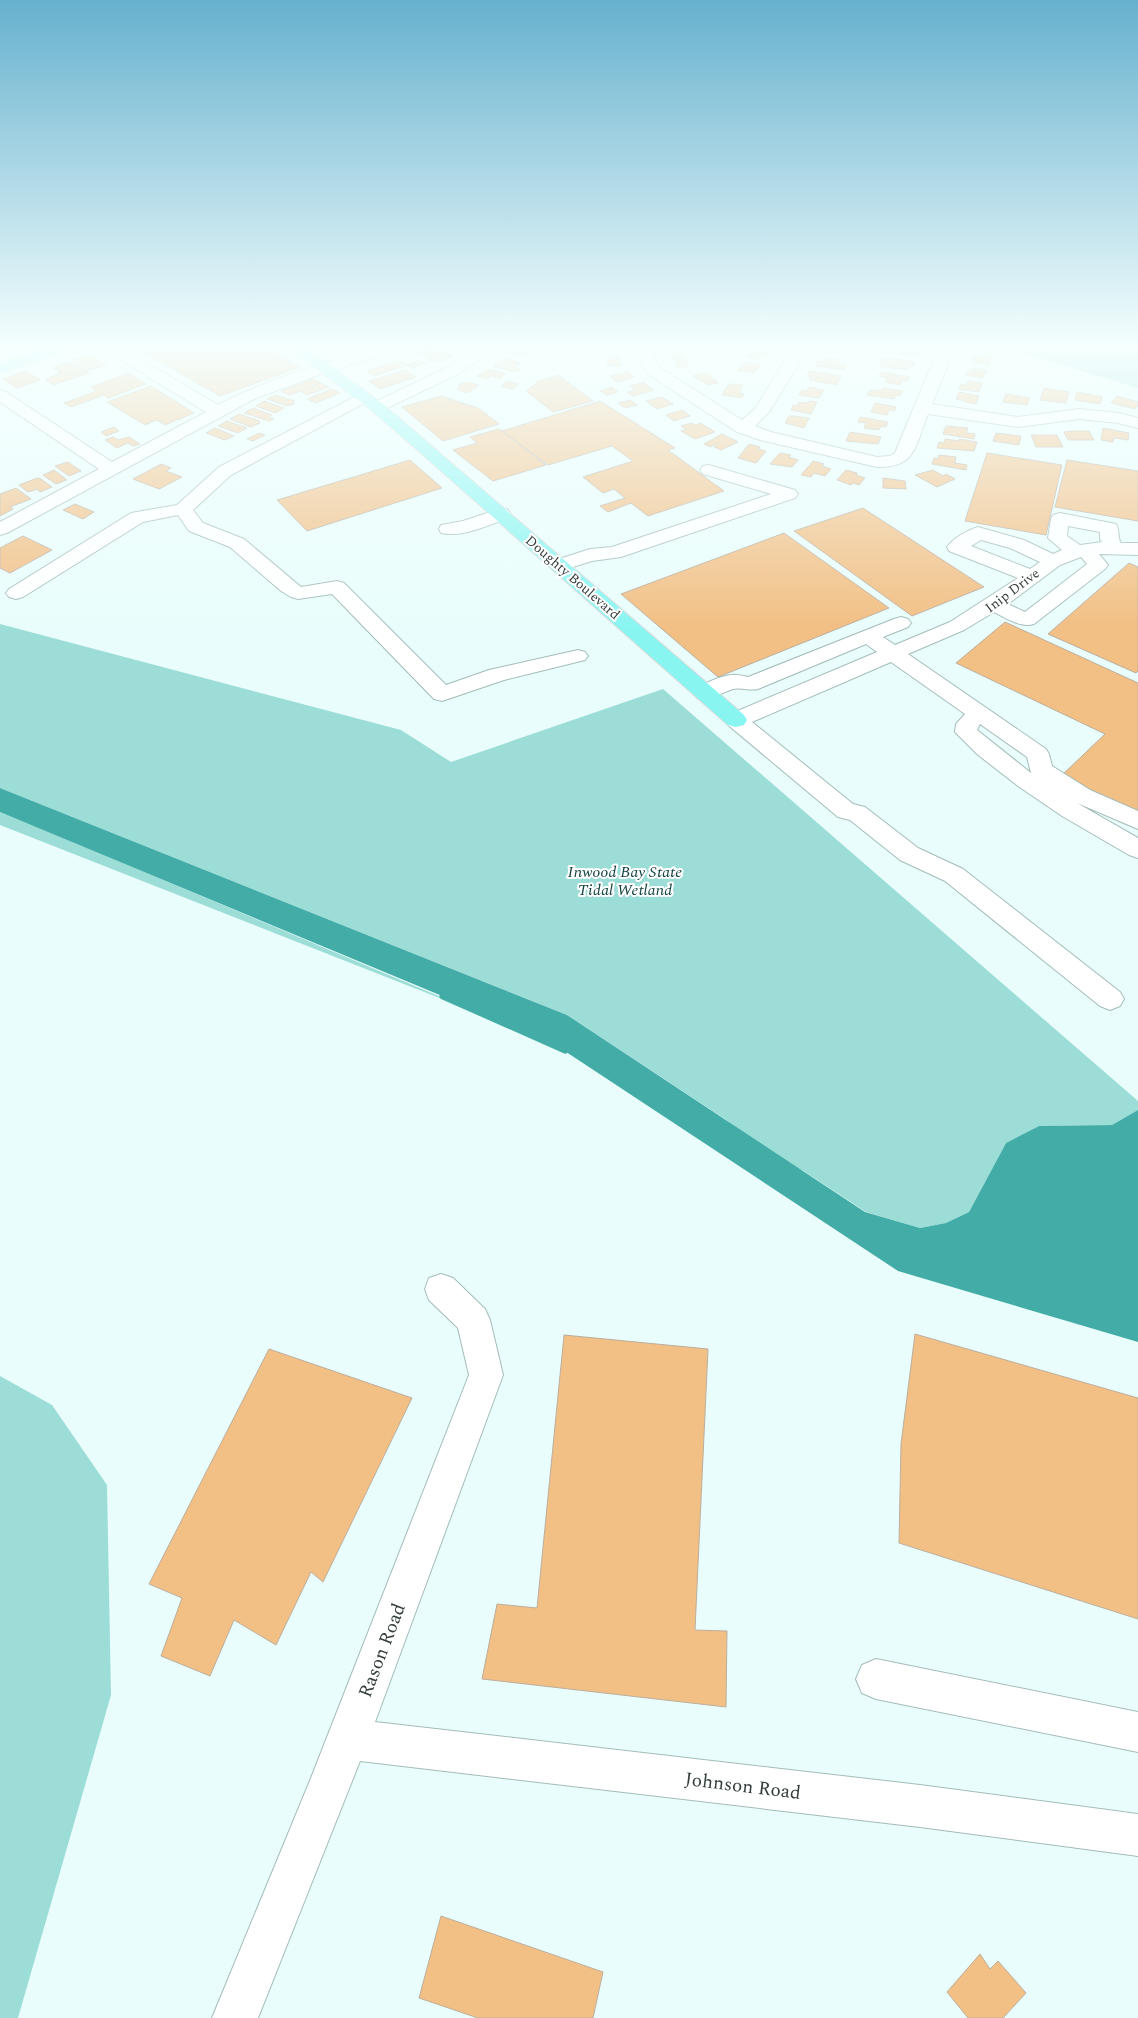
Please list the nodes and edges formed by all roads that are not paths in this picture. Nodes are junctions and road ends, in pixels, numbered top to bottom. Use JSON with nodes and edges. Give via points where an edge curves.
{"nodes":[{"id":1,"x":69,"y":441,"type":"edge"},
{"id":2,"x":163,"y":441,"type":"edge"},
{"id":3,"x":288,"y":441,"type":"edge"},
{"id":4,"x":416,"y":441,"type":"edge"},
{"id":5,"x":794,"y":441,"type":"edge"},
{"id":6,"x":909,"y":441,"type":"edge"},
{"id":7,"x":111,"y":469,"type":"junction"},
{"id":8,"x":709,"y":470,"type":"dead end"},
{"id":9,"x":183,"y":509,"type":"junction"},
{"id":10,"x":502,"y":514,"type":"junction"},
{"id":11,"x":0,"y":529,"type":"edge"},
{"id":12,"x":448,"y":529,"type":"dead end"},
{"id":13,"x":1115,"y":548,"type":"junction"},
{"id":14,"x":1138,"y":549,"type":"edge"},
{"id":15,"x":1086,"y":557,"type":"junction"},
{"id":16,"x":1138,"y":559,"type":"edge"},
{"id":17,"x":1053,"y":561,"type":"junction"},
{"id":18,"x":560,"y":565,"type":"junction"},
{"id":19,"x":1031,"y":576,"type":"junction"},
{"id":20,"x":16,"y":593,"type":"dead end"},
{"id":21,"x":994,"y":604,"type":"junction"},
{"id":22,"x":901,"y":623,"type":"dead end"},
{"id":23,"x":868,"y":636,"type":"junction"},
{"id":24,"x":842,"y":647,"type":"junction"},
{"id":25,"x":892,"y":654,"type":"junction"},
{"id":26,"x":578,"y":656,"type":"dead end"},
{"id":27,"x":866,"y":665,"type":"junction"},
{"id":28,"x":705,"y":693,"type":"junction"},
{"id":29,"x":978,"y":714,"type":"junction"},
{"id":30,"x":736,"y":720,"type":"junction"},
{"id":31,"x":1138,"y":821,"type":"edge"},
{"id":32,"x":1138,"y":849,"type":"edge"},
{"id":33,"x":1110,"y":999,"type":"dead end"},
{"id":34,"x":441,"y":1289,"type":"dead end"},
{"id":35,"x":876,"y":1680,"type":"dead end"},
{"id":36,"x":1138,"y":1732,"type":"edge"},
{"id":37,"x":348,"y":1738,"type":"junction"},
{"id":38,"x":1138,"y":1835,"type":"edge"},
{"id":39,"x":235,"y":2018,"type":"edge"}],
"edges":[{"from":1,"to":7,"type":"street"},
{"from":2,"to":7,"type":"street"},
{"from":3,"to":9,"type":"street","via":[[225,471]]},
{"from":4,"to":10,"type":"main road","name":"Doughty Boulevard"},
{"from":5,"to":6,"type":"street","via":[[871,461],[888,462],[900,459]]},
{"from":7,"to":11,"type":"street"},
{"from":8,"to":18,"type":"street","via":[[789,494],[614,553],[590,555]]},
{"from":9,"to":20,"type":"street","via":[[138,517]]},
{"from":9,"to":26,"type":"street","via":[[196,528],[237,543],[298,593],[338,587],[442,694],[497,675]]},
{"from":10,"to":12,"type":"street"},
{"from":10,"to":18,"type":"main road","name":"Doughty Boulevard"},
{"from":13,"to":14,"type":"street","name":"Inip Drive"},
{"from":13,"to":15,"type":"street","name":"Inip Drive"},
{"from":13,"to":15,"type":"street","via":[[1109,539],[1110,528],[1060,519],[1057,538]]},
{"from":15,"to":16,"type":"street"},
{"from":15,"to":17,"type":"street","name":"Inip Drive"},
{"from":15,"to":21,"type":"street","via":[[1027,620]]},
{"from":17,"to":19,"type":"street","name":"Inip Drive"},
{"from":17,"to":19,"type":"street","via":[[1017,544],[978,533],[956,546]]},
{"from":18,"to":28,"type":"main road","name":"Doughty Boulevard"},
{"from":19,"to":21,"type":"street","name":"Inip Drive"},
{"from":21,"to":25,"type":"street","name":"Inip Drive","via":[[957,626]]},
{"from":22,"to":23,"type":"street"},
{"from":23,"to":24,"type":"street"},
{"from":23,"to":25,"type":"street"},
{"from":24,"to":27,"type":"street"},
{"from":24,"to":28,"type":"street","via":[[750,684],[733,682]]},
{"from":25,"to":27,"type":"street","name":"Inip Drive"},
{"from":25,"to":29,"type":"street"},
{"from":27,"to":30,"type":"street","name":"Inip Drive"},
{"from":28,"to":30,"type":"main road","name":"Doughty Boulevard"},
{"from":29,"to":31,"type":"street","via":[[1038,754],[1041,770],[1082,796]]},
{"from":29,"to":32,"type":"street","via":[[967,724],[966,732],[987,751],[1089,822]]},
{"from":30,"to":33,"type":"street","name":"Doughty Boulevard","via":[[846,811],[857,813],[909,854],[954,876]]},
{"from":34,"to":37,"type":"street","name":"Rason Road","via":[[473,1320],[486,1375]]},
{"from":35,"to":36,"type":"street"},
{"from":37,"to":38,"type":"street","name":"Johnson Road"},
{"from":37,"to":39,"type":"street","name":"Rason Road"}]}
